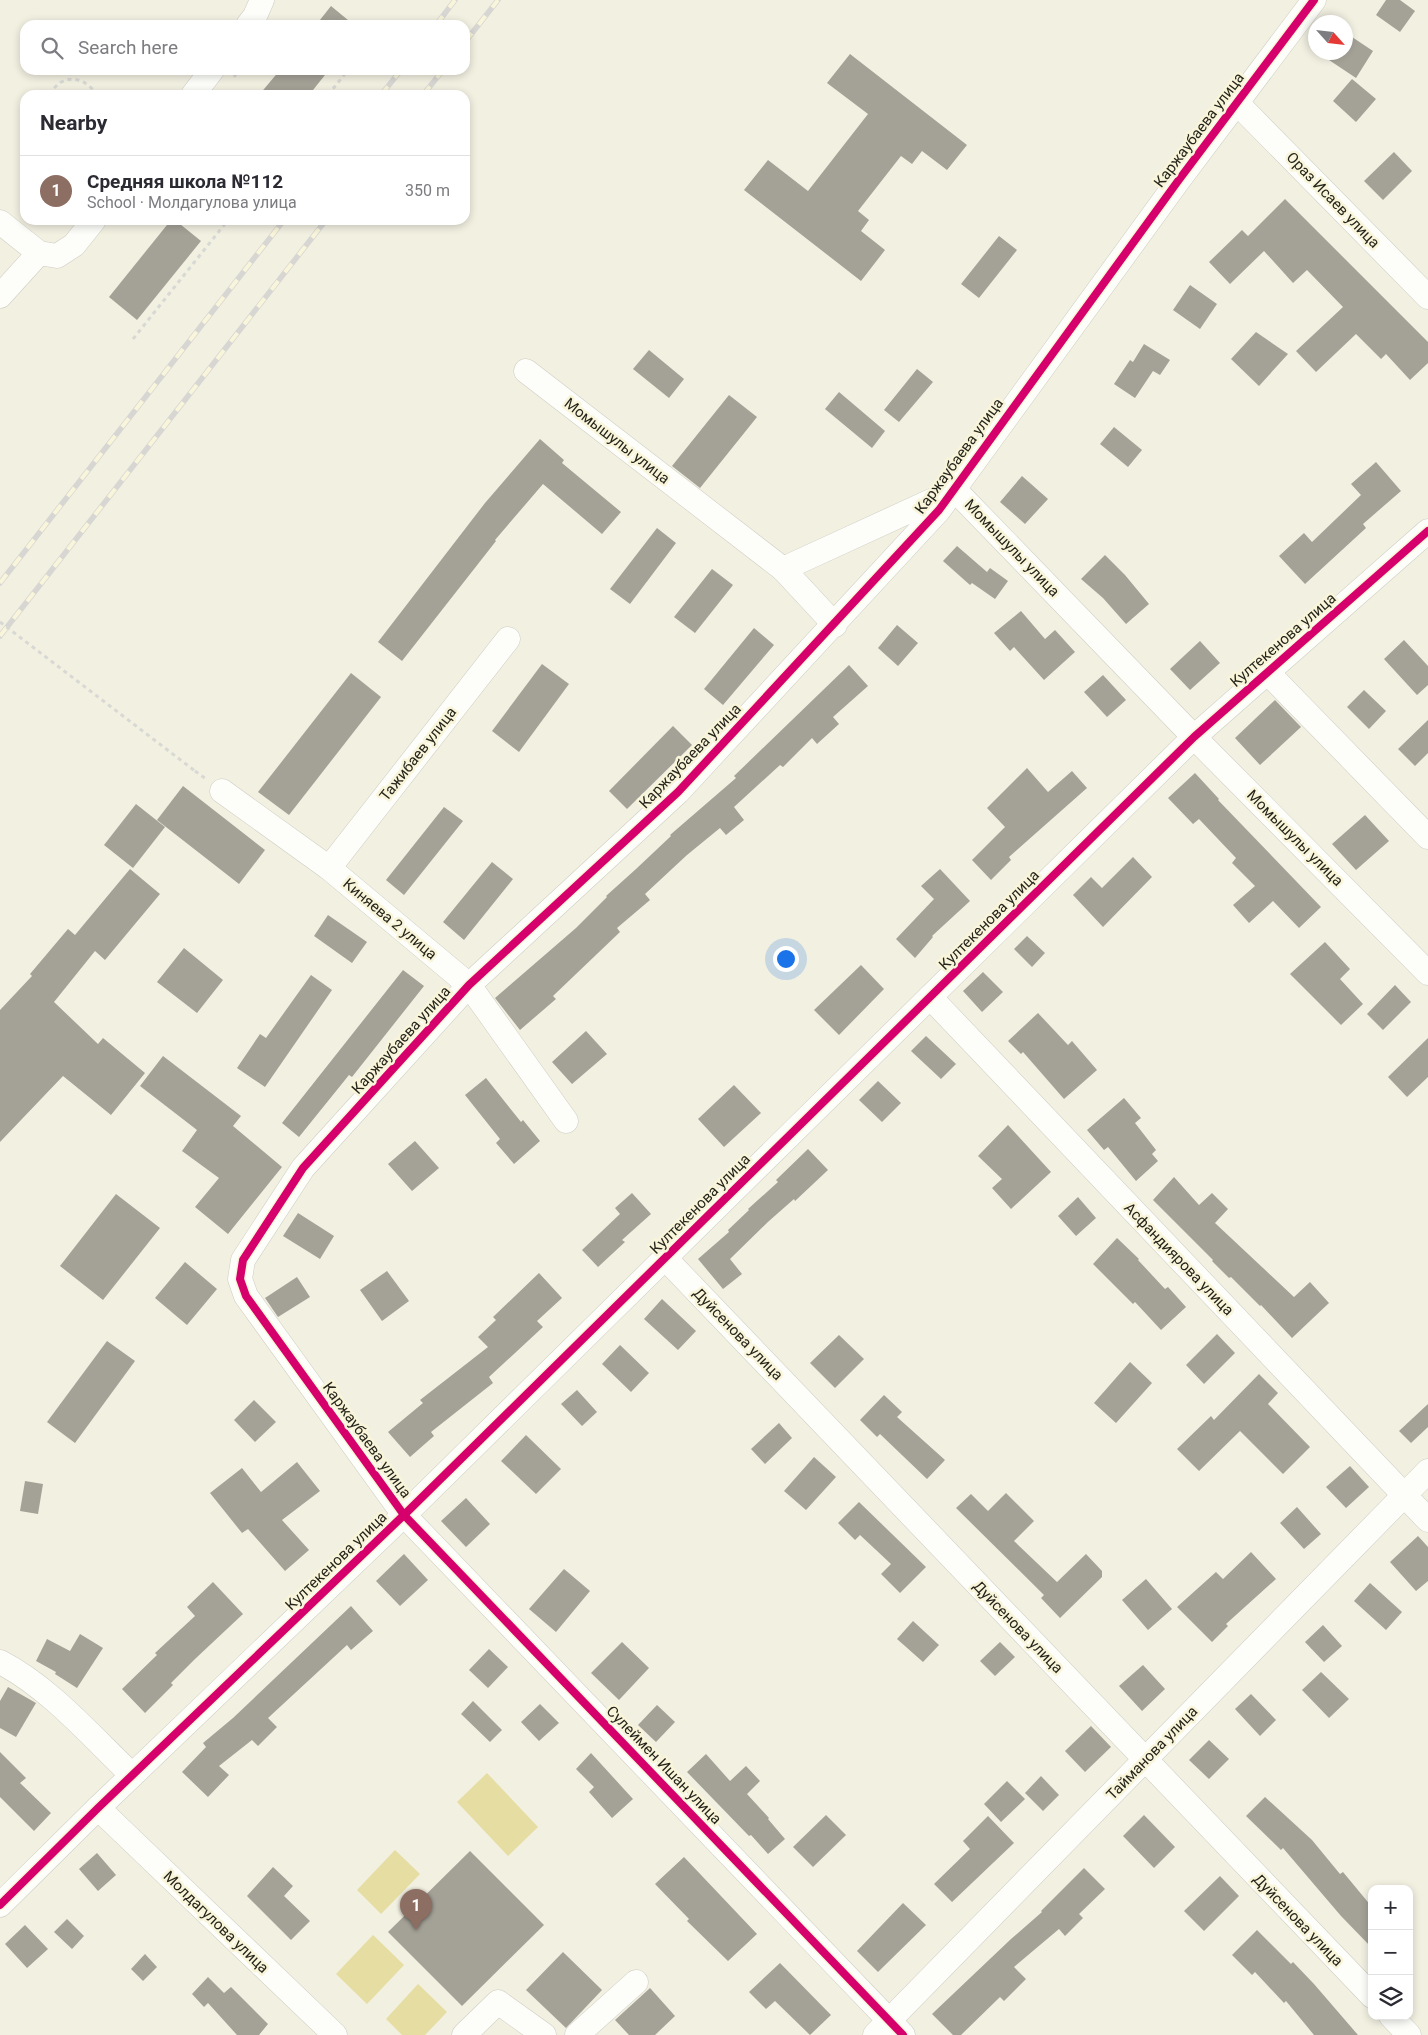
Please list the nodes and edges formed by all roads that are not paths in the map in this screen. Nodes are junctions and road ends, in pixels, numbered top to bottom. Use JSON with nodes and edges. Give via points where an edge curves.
{"nodes":[{"id":1,"x":262,"y":0,"type":"edge"},
{"id":2,"x":1314,"y":0,"type":"edge"},
{"id":3,"x":252,"y":20,"type":"edge"},
{"id":4,"x":208,"y":75,"type":"edge"},
{"id":5,"x":197,"y":90,"type":"edge"},
{"id":6,"x":1237,"y":103,"type":"junction"},
{"id":7,"x":0,"y":222,"type":"edge"},
{"id":8,"x":90,"y":225,"type":"edge"},
{"id":9,"x":39,"y":253,"type":"junction"},
{"id":10,"x":0,"y":296,"type":"edge"},
{"id":11,"x":1428,"y":297,"type":"edge"},
{"id":12,"x":526,"y":371,"type":"dead end"},
{"id":13,"x":955,"y":490,"type":"junction"},
{"id":14,"x":1428,"y":531,"type":"edge"},
{"id":15,"x":783,"y":569,"type":"junction"},
{"id":16,"x":835,"y":624,"type":"junction"},
{"id":17,"x":508,"y":639,"type":"dead end"},
{"id":18,"x":1267,"y":672,"type":"junction"},
{"id":19,"x":1194,"y":737,"type":"junction"},
{"id":20,"x":222,"y":791,"type":"dead end"},
{"id":21,"x":1428,"y":838,"type":"edge"},
{"id":22,"x":329,"y":868,"type":"junction"},
{"id":23,"x":1428,"y":973,"type":"edge"},
{"id":24,"x":469,"y":985,"type":"junction"},
{"id":25,"x":930,"y":997,"type":"junction"},
{"id":26,"x":566,"y":1121,"type":"dead end"},
{"id":27,"x":665,"y":1258,"type":"junction"},
{"id":28,"x":1428,"y":1472,"type":"edge"},
{"id":29,"x":1404,"y":1496,"type":"junction"},
{"id":30,"x":404,"y":1515,"type":"junction"},
{"id":31,"x":1428,"y":1520,"type":"edge"},
{"id":32,"x":0,"y":1662,"type":"edge"},
{"id":33,"x":1145,"y":1760,"type":"junction"},
{"id":34,"x":132,"y":1775,"type":"junction"},
{"id":35,"x":98,"y":1808,"type":"junction"},
{"id":36,"x":0,"y":1905,"type":"edge"},
{"id":37,"x":636,"y":1982,"type":"dead end"},
{"id":38,"x":1368,"y":1992,"type":"edge"},
{"id":39,"x":1395,"y":2020,"type":"edge"},
{"id":40,"x":889,"y":2030,"type":"edge"},
{"id":41,"x":335,"y":2035,"type":"edge"},
{"id":42,"x":464,"y":2035,"type":"edge"},
{"id":43,"x":544,"y":2035,"type":"edge"},
{"id":44,"x":577,"y":2035,"type":"edge"},
{"id":45,"x":1409,"y":2035,"type":"edge"}],
"edges":[{"from":1,"to":3,"type":"street"},
{"from":2,"to":6,"type":"street","name":"Каржаубаева улица"},
{"from":4,"to":5,"type":"street"},
{"from":6,"to":11,"type":"street","name":"Ораз Исаев улица"},
{"from":6,"to":13,"type":"street","name":"Каржаубаева улица","via":[[1018,399]]},
{"from":7,"to":9,"type":"street"},
{"from":8,"to":9,"type":"street","via":[[74,245],[57,256]]},
{"from":9,"to":10,"type":"street"},
{"from":12,"to":15,"type":"street","name":"Момышулы улица"},
{"from":13,"to":15,"type":"street","name":"Момышулы улица"},
{"from":13,"to":16,"type":"street","name":"Каржаубаева улица"},
{"from":13,"to":19,"type":"street","name":"Момышулы улица"},
{"from":14,"to":18,"type":"street","name":"Култекенова улица"},
{"from":15,"to":16,"type":"street"},
{"from":16,"to":24,"type":"street","name":"Каржаубаева улица","via":[[678,792]]},
{"from":17,"to":22,"type":"street","name":"Тажибаев улица"},
{"from":18,"to":19,"type":"street","name":"Култекенова улица"},
{"from":18,"to":21,"type":"street"},
{"from":19,"to":23,"type":"street","name":"Момышулы улица"},
{"from":19,"to":25,"type":"street","name":"Култекенова улица"},
{"from":20,"to":22,"type":"street","name":"Киняева 2 улица"},
{"from":22,"to":24,"type":"street","name":"Киняева 2 улица"},
{"from":24,"to":26,"type":"street","name":"Киняева 2 улица"},
{"from":24,"to":30,"type":"street","name":"Каржаубаева улица","via":[[303,1168],[244,1260],[240,1279],[246,1296]]},
{"from":25,"to":27,"type":"street","name":"Култекенова улица"},
{"from":25,"to":29,"type":"street","name":"Асфандиярова улица"},
{"from":27,"to":30,"type":"street","name":"Култекенова улица"},
{"from":27,"to":33,"type":"street","name":"Дуйсенова улица"},
{"from":28,"to":29,"type":"street","name":"Тайманова улица"},
{"from":29,"to":31,"type":"street","name":"Асфандиярова улица"},
{"from":29,"to":33,"type":"street","name":"Тайманова улица"},
{"from":30,"to":34,"type":"street","name":"Култекенова улица"},
{"from":30,"to":40,"type":"street","name":"Сулеймен Ишан улица"},
{"from":32,"to":34,"type":"street","via":[[20,1672],[46,1693]]},
{"from":33,"to":38,"type":"street","name":"Дуйсенова улица"},
{"from":33,"to":40,"type":"street","name":"Тайманова улица"},
{"from":34,"to":35,"type":"street","name":"Култекенова улица"},
{"from":35,"to":36,"type":"street","name":"Култекенова улица"},
{"from":35,"to":41,"type":"street","name":"Молдагулова улица"},
{"from":37,"to":44,"type":"street"},
{"from":39,"to":45,"type":"street"},
{"from":42,"to":43,"type":"street","via":[[498,2002]]}]}
